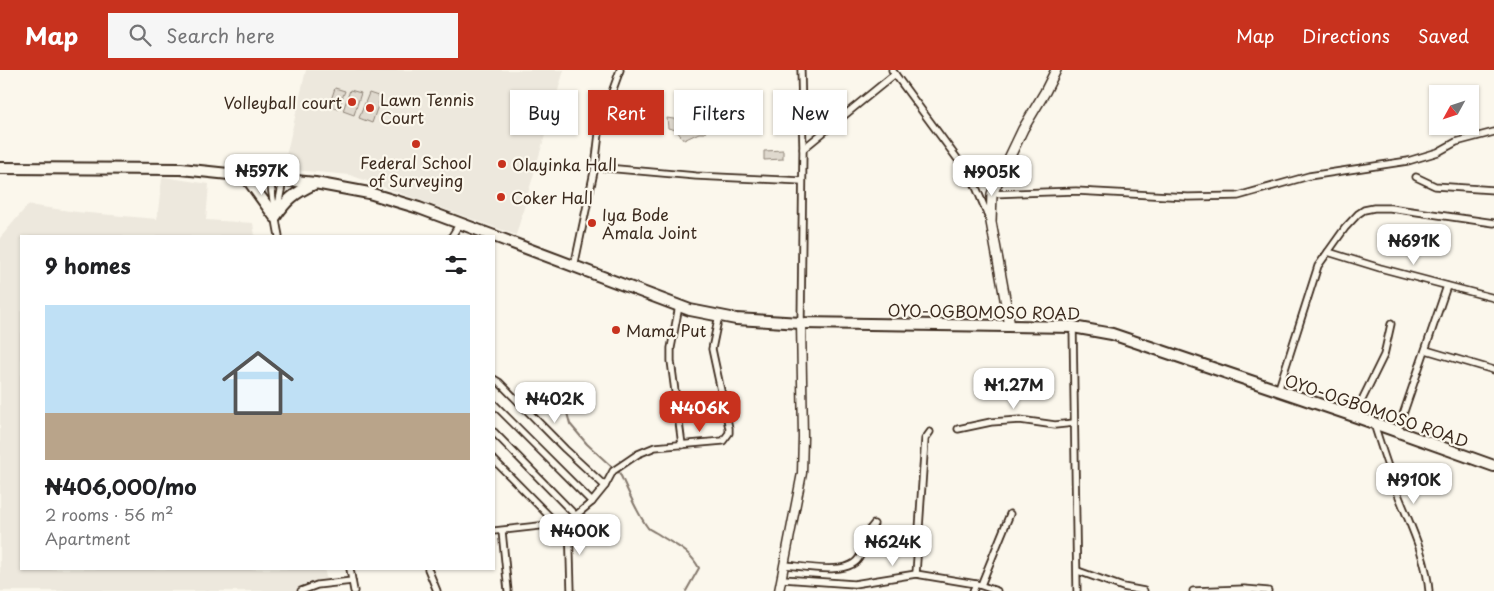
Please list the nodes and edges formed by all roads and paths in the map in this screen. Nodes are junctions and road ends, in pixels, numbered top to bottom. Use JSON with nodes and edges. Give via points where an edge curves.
{"nodes":[{"id":1,"x":620,"y":70,"type":"edge"},
{"id":2,"x":801,"y":70,"type":"edge"},
{"id":3,"x":1056,"y":70,"type":"edge"},
{"id":4,"x":894,"y":72,"type":"edge"},
{"id":5,"x":1494,"y":132,"type":"edge"},
{"id":6,"x":803,"y":149,"type":"junction"},
{"id":7,"x":594,"y":167,"type":"junction"},
{"id":8,"x":0,"y":168,"type":"edge"},
{"id":9,"x":246,"y":177,"type":"junction"},
{"id":10,"x":1416,"y":177,"type":"dead end"},
{"id":11,"x":270,"y":179,"type":"junction"},
{"id":12,"x":283,"y":180,"type":"junction"},
{"id":13,"x":973,"y":180,"type":"junction"},
{"id":14,"x":998,"y":180,"type":"junction"},
{"id":15,"x":802,"y":181,"type":"junction"},
{"id":16,"x":315,"y":183,"type":"junction"},
{"id":17,"x":1494,"y":190,"type":"edge"},
{"id":18,"x":992,"y":194,"type":"junction"},
{"id":19,"x":275,"y":212,"type":"junction"},
{"id":20,"x":991,"y":222,"type":"junction"},
{"id":21,"x":460,"y":223,"type":"junction"},
{"id":22,"x":1494,"y":223,"type":"edge"},
{"id":23,"x":279,"y":235,"type":"edge"},
{"id":24,"x":453,"y":235,"type":"edge"},
{"id":25,"x":491,"y":235,"type":"edge"},
{"id":26,"x":495,"y":236,"type":"edge"},
{"id":27,"x":1328,"y":252,"type":"junction"},
{"id":28,"x":574,"y":267,"type":"junction"},
{"id":29,"x":1448,"y":286,"type":"junction"},
{"id":30,"x":1494,"y":298,"type":"edge"},
{"id":31,"x":679,"y":306,"type":"junction"},
{"id":32,"x":719,"y":315,"type":"junction"},
{"id":33,"x":801,"y":323,"type":"junction"},
{"id":34,"x":1391,"y":324,"type":"dead end"},
{"id":35,"x":1010,"y":326,"type":"junction"},
{"id":36,"x":1073,"y":327,"type":"junction"},
{"id":37,"x":1426,"y":350,"type":"junction"},
{"id":38,"x":1494,"y":370,"type":"edge"},
{"id":39,"x":495,"y":380,"type":"edge"},
{"id":40,"x":1278,"y":391,"type":"junction"},
{"id":41,"x":495,"y":405,"type":"edge"},
{"id":42,"x":1354,"y":416,"type":"junction"},
{"id":43,"x":1074,"y":423,"type":"junction"},
{"id":44,"x":1374,"y":424,"type":"junction"},
{"id":45,"x":958,"y":429,"type":"dead end"},
{"id":46,"x":930,"y":432,"type":"dead end"},
{"id":47,"x":1397,"y":432,"type":"junction"},
{"id":48,"x":495,"y":433,"type":"edge"},
{"id":49,"x":682,"y":445,"type":"junction"},
{"id":50,"x":495,"y":461,"type":"edge"},
{"id":51,"x":1494,"y":466,"type":"edge"},
{"id":52,"x":606,"y":486,"type":"junction"},
{"id":53,"x":592,"y":502,"type":"junction"},
{"id":54,"x":1010,"y":514,"type":"dead end"},
{"id":55,"x":576,"y":516,"type":"junction"},
{"id":56,"x":569,"y":521,"type":"junction"},
{"id":57,"x":557,"y":524,"type":"junction"},
{"id":58,"x":874,"y":524,"type":"dead end"},
{"id":59,"x":495,"y":530,"type":"edge"},
{"id":60,"x":502,"y":531,"type":"junction"},
{"id":61,"x":785,"y":565,"type":"junction"},
{"id":62,"x":350,"y":570,"type":"edge"},
{"id":63,"x":428,"y":570,"type":"edge"},
{"id":64,"x":1078,"y":571,"type":"junction"},
{"id":65,"x":916,"y":574,"type":"junction"},
{"id":66,"x":783,"y":579,"type":"junction"},
{"id":67,"x":352,"y":581,"type":"junction"},
{"id":68,"x":979,"y":584,"type":"junction"},
{"id":69,"x":1244,"y":590,"type":"edge"},
{"id":70,"x":301,"y":591,"type":"edge"},
{"id":71,"x":354,"y":591,"type":"edge"},
{"id":72,"x":438,"y":591,"type":"edge"},
{"id":73,"x":508,"y":591,"type":"edge"},
{"id":74,"x":571,"y":591,"type":"edge"},
{"id":75,"x":779,"y":591,"type":"edge"},
{"id":76,"x":974,"y":591,"type":"edge"},
{"id":77,"x":997,"y":591,"type":"edge"},
{"id":78,"x":1077,"y":591,"type":"edge"},
{"id":79,"x":1144,"y":591,"type":"edge"},
{"id":80,"x":1193,"y":591,"type":"edge"},
{"id":81,"x":1268,"y":591,"type":"edge"},
{"id":82,"x":1429,"y":591,"type":"edge"}],
"edges":[{"from":1,"to":7,"type":"street","via":[[600,125]]},
{"from":2,"to":6,"type":"street"},
{"from":3,"to":14,"type":"main road"},
{"from":4,"to":6,"type":"street"},
{"from":4,"to":13,"type":"street"},
{"from":5,"to":18,"type":"street","via":[[1456,142],[1438,152],[1408,161],[1309,176],[1238,196],[1188,197],[1076,191]]},
{"from":6,"to":15,"type":"street"},
{"from":7,"to":15,"type":"street"},
{"from":7,"to":28,"type":"street"},
{"from":8,"to":9,"type":"highway","name":"OYO-OGBOMOSO ROAD","via":[[181,169]]},
{"from":9,"to":11,"type":"highway","name":"OYO-OGBOMOSO ROAD"},
{"from":9,"to":19,"type":"highway"},
{"from":10,"to":17,"type":"street","via":[[1435,186]]},
{"from":11,"to":12,"type":"highway","name":"OYO-OGBOMOSO ROAD"},
{"from":11,"to":19,"type":"street"},
{"from":12,"to":16,"type":"highway","name":"OYO-OGBOMOSO ROAD"},
{"from":12,"to":19,"type":"street"},
{"from":13,"to":14,"type":"street"},
{"from":13,"to":20,"type":"street"},
{"from":14,"to":18,"type":"main road"},
{"from":15,"to":33,"type":"street"},
{"from":16,"to":19,"type":"highway","via":[[297,192]]},
{"from":16,"to":21,"type":"highway","name":"OYO-OGBOMOSO ROAD","via":[[370,193]]},
{"from":18,"to":20,"type":"main road"},
{"from":19,"to":23,"type":"street"},
{"from":20,"to":35,"type":"main road"},
{"from":21,"to":24,"type":"street"},
{"from":21,"to":25,"type":"highway","name":"OYO-OGBOMOSO ROAD"},
{"from":22,"to":27,"type":"street","via":[[1374,208],[1358,214]]},
{"from":26,"to":28,"type":"highway","name":"OYO-OGBOMOSO ROAD"},
{"from":27,"to":29,"type":"street"},
{"from":27,"to":40,"type":"street","via":[[1312,278]]},
{"from":28,"to":31,"type":"highway","name":"OYO-OGBOMOSO ROAD"},
{"from":29,"to":30,"type":"street"},
{"from":29,"to":37,"type":"street"},
{"from":31,"to":32,"type":"highway","name":"OYO-OGBOMOSO ROAD"},
{"from":31,"to":49,"type":"street","via":[[671,348]]},
{"from":32,"to":33,"type":"highway","name":"OYO-OGBOMOSO ROAD"},
{"from":32,"to":49,"type":"street","via":[[712,349],[729,433],[723,440]]},
{"from":33,"to":35,"type":"highway","name":"OYO-OGBOMOSO ROAD"},
{"from":33,"to":61,"type":"street","via":[[802,473]]},
{"from":34,"to":42,"type":"street","via":[[1384,355]]},
{"from":35,"to":36,"type":"highway","name":"OYO-OGBOMOSO ROAD"},
{"from":36,"to":40,"type":"highway","name":"OYO-OGBOMOSO ROAD","via":[[1112,334],[1161,349]]},
{"from":36,"to":43,"type":"street"},
{"from":37,"to":38,"type":"street"},
{"from":37,"to":47,"type":"street"},
{"from":39,"to":52,"type":"street"},
{"from":40,"to":42,"type":"highway","name":"OYO-OGBOMOSO ROAD"},
{"from":41,"to":53,"type":"street"},
{"from":42,"to":44,"type":"highway","name":"OYO-OGBOMOSO ROAD"},
{"from":43,"to":45,"type":"street","via":[[1055,425],[1020,420]]},
{"from":43,"to":64,"type":"street"},
{"from":44,"to":47,"type":"highway","name":"OYO-OGBOMOSO ROAD"},
{"from":44,"to":82,"type":"street","via":[[1422,554]]},
{"from":46,"to":65,"type":"street","via":[[925,439]]},
{"from":47,"to":51,"type":"highway","name":"OYO-OGBOMOSO ROAD"},
{"from":48,"to":55,"type":"street"},
{"from":49,"to":52,"type":"street","via":[[655,447],[638,454],[618,466]]},
{"from":50,"to":57,"type":"street"},
{"from":52,"to":53,"type":"street"},
{"from":53,"to":55,"type":"street"},
{"from":54,"to":68,"type":"street"},
{"from":55,"to":56,"type":"street"},
{"from":56,"to":57,"type":"street"},
{"from":56,"to":74,"type":"street"},
{"from":57,"to":60,"type":"street"},
{"from":58,"to":61,"type":"street","via":[[864,538],[861,555],[850,566]]},
{"from":59,"to":60,"type":"street"},
{"from":60,"to":73,"type":"street"},
{"from":61,"to":66,"type":"street"},
{"from":62,"to":67,"type":"street"},
{"from":63,"to":72,"type":"street"},
{"from":64,"to":78,"type":"street"},
{"from":64,"to":79,"type":"street"},
{"from":65,"to":66,"type":"street","via":[[854,584]]},
{"from":65,"to":68,"type":"street"},
{"from":66,"to":75,"type":"street"},
{"from":67,"to":70,"type":"street","via":[[317,585]]},
{"from":67,"to":71,"type":"street"},
{"from":68,"to":76,"type":"street"},
{"from":68,"to":77,"type":"street"},
{"from":69,"to":80,"type":"street"},
{"from":69,"to":81,"type":"street"}]}
